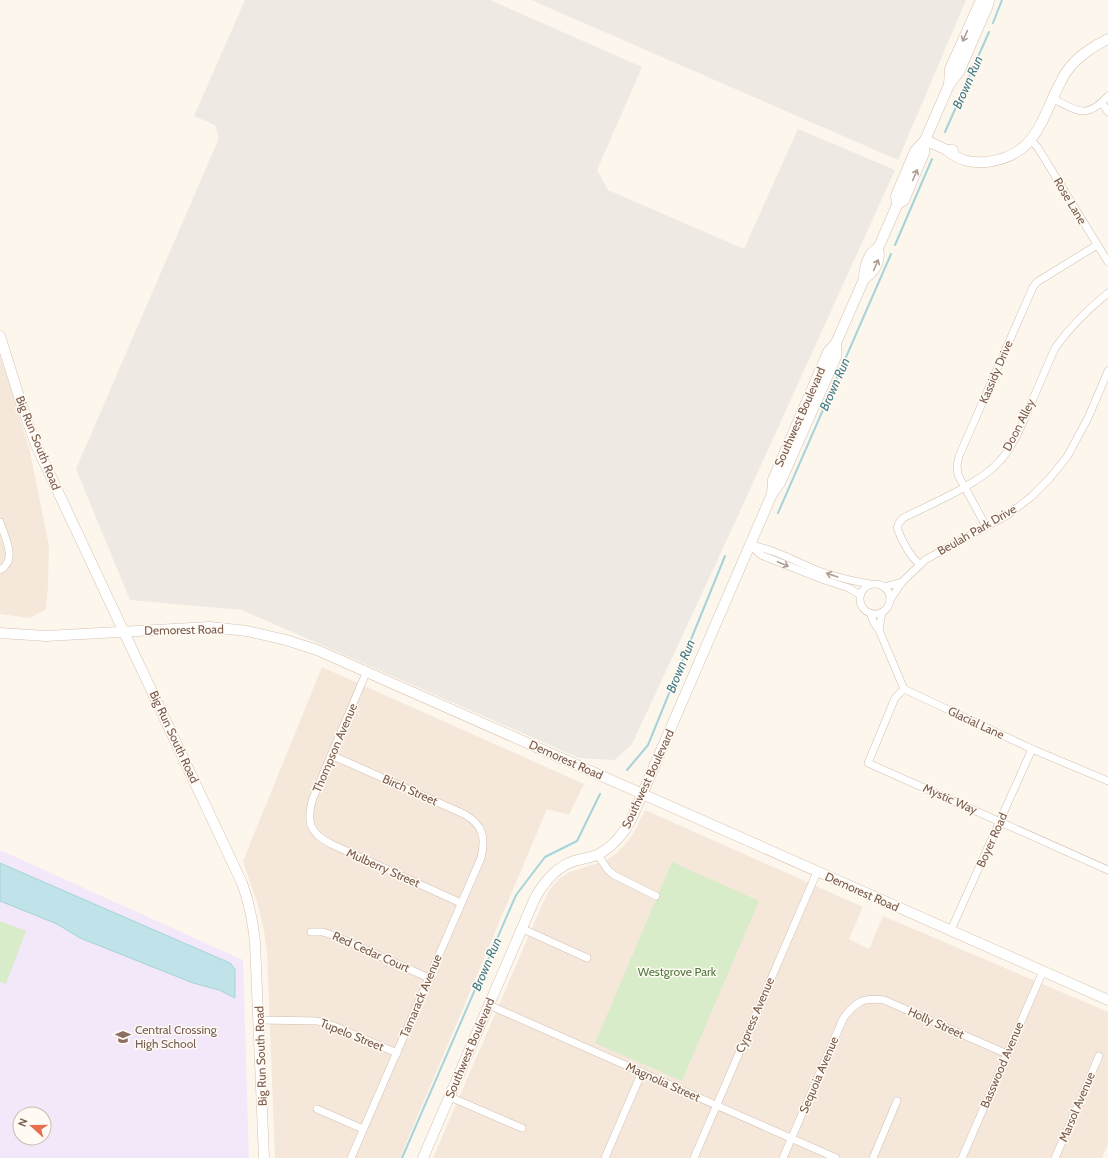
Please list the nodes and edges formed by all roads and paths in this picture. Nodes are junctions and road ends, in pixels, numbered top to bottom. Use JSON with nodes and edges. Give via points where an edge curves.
{"nodes":[{"id":1,"x":980,"y":0,"type":"edge"},
{"id":2,"x":989,"y":0,"type":"edge"},
{"id":3,"x":1108,"y":39,"type":"edge"},
{"id":4,"x":1108,"y":46,"type":"edge"},
{"id":5,"x":949,"y":85,"type":"junction"},
{"id":6,"x":1060,"y":85,"type":"junction"},
{"id":7,"x":1108,"y":96,"type":"edge"},
{"id":8,"x":1053,"y":99,"type":"junction"},
{"id":9,"x":1102,"y":103,"type":"junction"},
{"id":10,"x":1108,"y":112,"type":"edge"},
{"id":11,"x":925,"y":140,"type":"junction"},
{"id":12,"x":1032,"y":140,"type":"junction"},
{"id":13,"x":1097,"y":245,"type":"junction"},
{"id":14,"x":1108,"y":262,"type":"edge"},
{"id":15,"x":1108,"y":293,"type":"edge"},
{"id":16,"x":0,"y":336,"type":"edge"},
{"id":17,"x":1108,"y":371,"type":"edge"},
{"id":18,"x":964,"y":486,"type":"junction"},
{"id":19,"x":0,"y":522,"type":"edge"},
{"id":20,"x":986,"y":526,"type":"junction"},
{"id":21,"x":750,"y":545,"type":"junction"},
{"id":22,"x":920,"y":565,"type":"junction"},
{"id":23,"x":0,"y":570,"type":"edge"},
{"id":24,"x":902,"y":582,"type":"junction"},
{"id":25,"x":870,"y":584,"type":"junction"},
{"id":26,"x":884,"y":587,"type":"junction"},
{"id":27,"x":860,"y":595,"type":"junction"},
{"id":28,"x":890,"y":600,"type":"junction"},
{"id":29,"x":870,"y":612,"type":"junction"},
{"id":30,"x":882,"y":612,"type":"junction"},
{"id":31,"x":879,"y":630,"type":"junction"},
{"id":32,"x":124,"y":632,"type":"junction"},
{"id":33,"x":0,"y":633,"type":"edge"},
{"id":34,"x":366,"y":672,"type":"junction"},
{"id":35,"x":904,"y":689,"type":"junction"},
{"id":36,"x":1032,"y":749,"type":"junction"},
{"id":37,"x":332,"y":755,"type":"junction"},
{"id":38,"x":1108,"y":781,"type":"edge"},
{"id":39,"x":643,"y":794,"type":"junction"},
{"id":40,"x":1000,"y":822,"type":"junction"},
{"id":41,"x":310,"y":824,"type":"joint"},
{"id":42,"x":482,"y":832,"type":"joint"},
{"id":43,"x":598,"y":854,"type":"junction"},
{"id":44,"x":1108,"y":870,"type":"edge"},
{"id":45,"x":817,"y":872,"type":"junction"},
{"id":46,"x":656,"y":896,"type":"dead end"},
{"id":47,"x":461,"y":903,"type":"junction"},
{"id":48,"x":522,"y":929,"type":"junction"},
{"id":49,"x":951,"y":930,"type":"junction"},
{"id":50,"x":311,"y":932,"type":"dead end"},
{"id":51,"x":587,"y":958,"type":"dead end"},
{"id":52,"x":1043,"y":972,"type":"junction"},
{"id":53,"x":429,"y":978,"type":"junction"},
{"id":54,"x":863,"y":1000,"type":"joint"},
{"id":55,"x":1108,"y":1000,"type":"edge"},
{"id":56,"x":489,"y":1005,"type":"junction"},
{"id":57,"x":260,"y":1020,"type":"junction"},
{"id":58,"x":396,"y":1053,"type":"junction"},
{"id":59,"x":1007,"y":1054,"type":"junction"},
{"id":60,"x":1099,"y":1056,"type":"dead end"},
{"id":61,"x":642,"y":1072,"type":"junction"},
{"id":62,"x":450,"y":1097,"type":"junction"},
{"id":63,"x":897,"y":1101,"type":"dead end"},
{"id":64,"x":717,"y":1105,"type":"junction"},
{"id":65,"x":317,"y":1110,"type":"dead end"},
{"id":66,"x":522,"y":1128,"type":"dead end"},
{"id":67,"x":363,"y":1129,"type":"junction"},
{"id":68,"x":792,"y":1138,"type":"junction"},
{"id":69,"x":264,"y":1158,"type":"edge"},
{"id":70,"x":351,"y":1158,"type":"edge"},
{"id":71,"x":423,"y":1158,"type":"edge"},
{"id":72,"x":605,"y":1158,"type":"edge"},
{"id":73,"x":694,"y":1158,"type":"edge"},
{"id":74,"x":783,"y":1158,"type":"edge"},
{"id":75,"x":836,"y":1158,"type":"edge"},
{"id":76,"x":873,"y":1158,"type":"edge"},
{"id":77,"x":962,"y":1158,"type":"edge"},
{"id":78,"x":1055,"y":1158,"type":"edge"}],
"edges":[{"from":1,"to":5,"type":"street","name":"Southwest Boulevard","one_way":true,"via":[[950,69]]},
{"from":2,"to":5,"type":"street","name":"Southwest Boulevard","via":[[959,72]]},
{"from":3,"to":6,"type":"street","via":[[1078,59],[1067,71]]},
{"from":4,"to":6,"type":"street","via":[[1085,61]]},
{"from":5,"to":11,"type":"street","name":"Southwest Boulevard"},
{"from":6,"to":8,"type":"street"},
{"from":7,"to":9,"type":"street"},
{"from":8,"to":9,"type":"street","via":[[1081,112],[1092,110]]},
{"from":8,"to":12,"type":"street"},
{"from":9,"to":10,"type":"street"},
{"from":11,"to":12,"type":"street","via":[[985,162],[1015,154]]},
{"from":11,"to":21,"type":"street","name":"Southwest Boulevard","via":[[915,151],[896,196],[897,205],[878,248],[871,253],[864,270],[864,279],[836,343],[828,352],[773,480],[772,494]]},
{"from":12,"to":13,"type":"street","name":"Rose Lane"},
{"from":13,"to":14,"type":"street","name":"Rose Lane"},
{"from":13,"to":18,"type":"street","name":"Kassidy Drive","via":[[1033,287],[959,456],[958,475]]},
{"from":15,"to":18,"type":"street","name":"Doon Alley","via":[[1092,306],[1055,348],[1011,447],[986,474]]},
{"from":16,"to":32,"type":"street","name":"Big Run South Road","via":[[32,435]]},
{"from":17,"to":20,"type":"street","name":"Beulah Park Drive","via":[[1088,418],[1067,457],[1031,497],[1006,516]]},
{"from":18,"to":20,"type":"street","name":"Kassidy Drive"},
{"from":18,"to":22,"type":"street","name":"Doon Alley","via":[[903,518],[899,523],[899,534],[914,560]]},
{"from":19,"to":23,"type":"street","via":[[10,555],[9,562]]},
{"from":20,"to":22,"type":"street","name":"Beulah Park Drive"},
{"from":25,"to":21,"type":"street","one_way":true,"via":[[841,578],[764,547]]},
{"from":21,"to":27,"type":"street","one_way":true,"via":[[761,555],[849,588]]},
{"from":21,"to":39,"type":"street","name":"Southwest Boulevard"},
{"from":22,"to":24,"type":"street","name":"Beulah Park Drive"},
{"from":24,"to":26,"type":"street","name":"Beulah Park Drive"},
{"from":24,"to":28,"type":"street","name":"Beulah Park Drive"},
{"from":25,"to":26,"type":"street"},
{"from":25,"to":27,"type":"street"},
{"from":26,"to":28,"type":"street"},
{"from":27,"to":29,"type":"street","via":[[861,605]]},
{"from":28,"to":30,"type":"street"},
{"from":29,"to":30,"type":"street"},
{"from":29,"to":31,"type":"street"},
{"from":30,"to":31,"type":"street"},
{"from":31,"to":35,"type":"street"},
{"from":32,"to":33,"type":"street","name":"Demorest Road","via":[[46,636]]},
{"from":32,"to":34,"type":"street","name":"Demorest Road","via":[[210,627],[247,631],[317,650]]},
{"from":32,"to":57,"type":"street","name":"Big Run South Road","via":[[242,882],[254,928]]},
{"from":34,"to":37,"type":"street","name":"Thompson Avenue"},
{"from":34,"to":39,"type":"street","name":"Demorest Road"},
{"from":35,"to":36,"type":"street","name":"Glacial Lane"},
{"from":35,"to":40,"type":"street","name":"Mystic Way","via":[[895,698],[868,763]]},
{"from":36,"to":38,"type":"street","name":"Glacial Lane"},
{"from":36,"to":40,"type":"street","name":"Boyer Road"},
{"from":37,"to":41,"type":"street","name":"Thompson Avenue","via":[[309,811]]},
{"from":37,"to":42,"type":"street","name":"Birch Street","via":[[464,814],[476,822]]},
{"from":39,"to":43,"type":"street","name":"Southwest Boulevard","via":[[622,834]]},
{"from":39,"to":45,"type":"street","name":"Demorest Road"},
{"from":40,"to":44,"type":"street","name":"Mystic Way"},
{"from":40,"to":49,"type":"street","name":"Boyer Road"},
{"from":41,"to":47,"type":"street","name":"Mulberry Street","via":[[318,837],[331,844]]},
{"from":42,"to":47,"type":"street","name":"Tamarack Avenue","via":[[481,858]]},
{"from":43,"to":46,"type":"street","via":[[614,875]]},
{"from":43,"to":48,"type":"street","name":"Southwest Boulevard","via":[[573,862],[548,878]]},
{"from":45,"to":49,"type":"street","name":"Demorest Road"},
{"from":45,"to":64,"type":"street","name":"Cypress Avenue"},
{"from":47,"to":53,"type":"street","name":"Tamarack Avenue"},
{"from":48,"to":51,"type":"street"},
{"from":48,"to":56,"type":"street","name":"Southwest Boulevard"},
{"from":49,"to":52,"type":"street","name":"Demorest Road"},
{"from":50,"to":53,"type":"street","name":"Red Cedar Court","via":[[335,936]]},
{"from":52,"to":55,"type":"street","name":"Demorest Road"},
{"from":52,"to":59,"type":"street","name":"Basswood Avenue"},
{"from":53,"to":58,"type":"street","name":"Tamarack Avenue"},
{"from":54,"to":59,"type":"street","name":"Holly Street","via":[[884,1000]]},
{"from":54,"to":68,"type":"street","name":"Sequoia Avenue","via":[[851,1007],[843,1019]]},
{"from":56,"to":61,"type":"street","name":"Magnolia Street"},
{"from":56,"to":62,"type":"street","name":"Southwest Boulevard"},
{"from":57,"to":58,"type":"street","name":"Tupelo Street","via":[[322,1022]]},
{"from":57,"to":69,"type":"street","name":"Big Run South Road"},
{"from":58,"to":67,"type":"street","name":"Tamarack Avenue"},
{"from":59,"to":77,"type":"street","name":"Basswood Avenue"},
{"from":60,"to":78,"type":"street","name":"Marsol Avenue"},
{"from":61,"to":64,"type":"street","name":"Magnolia Street"},
{"from":61,"to":72,"type":"street"},
{"from":62,"to":66,"type":"street"},
{"from":62,"to":71,"type":"street","name":"Southwest Boulevard"},
{"from":63,"to":76,"type":"street"},
{"from":64,"to":68,"type":"street","name":"Magnolia Street"},
{"from":64,"to":73,"type":"street","name":"Cypress Avenue"},
{"from":65,"to":67,"type":"street"},
{"from":67,"to":70,"type":"street","name":"Tamarack Avenue"},
{"from":68,"to":74,"type":"street","name":"Sequoia Avenue"},
{"from":68,"to":75,"type":"street","name":"Magnolia Street"}]}
